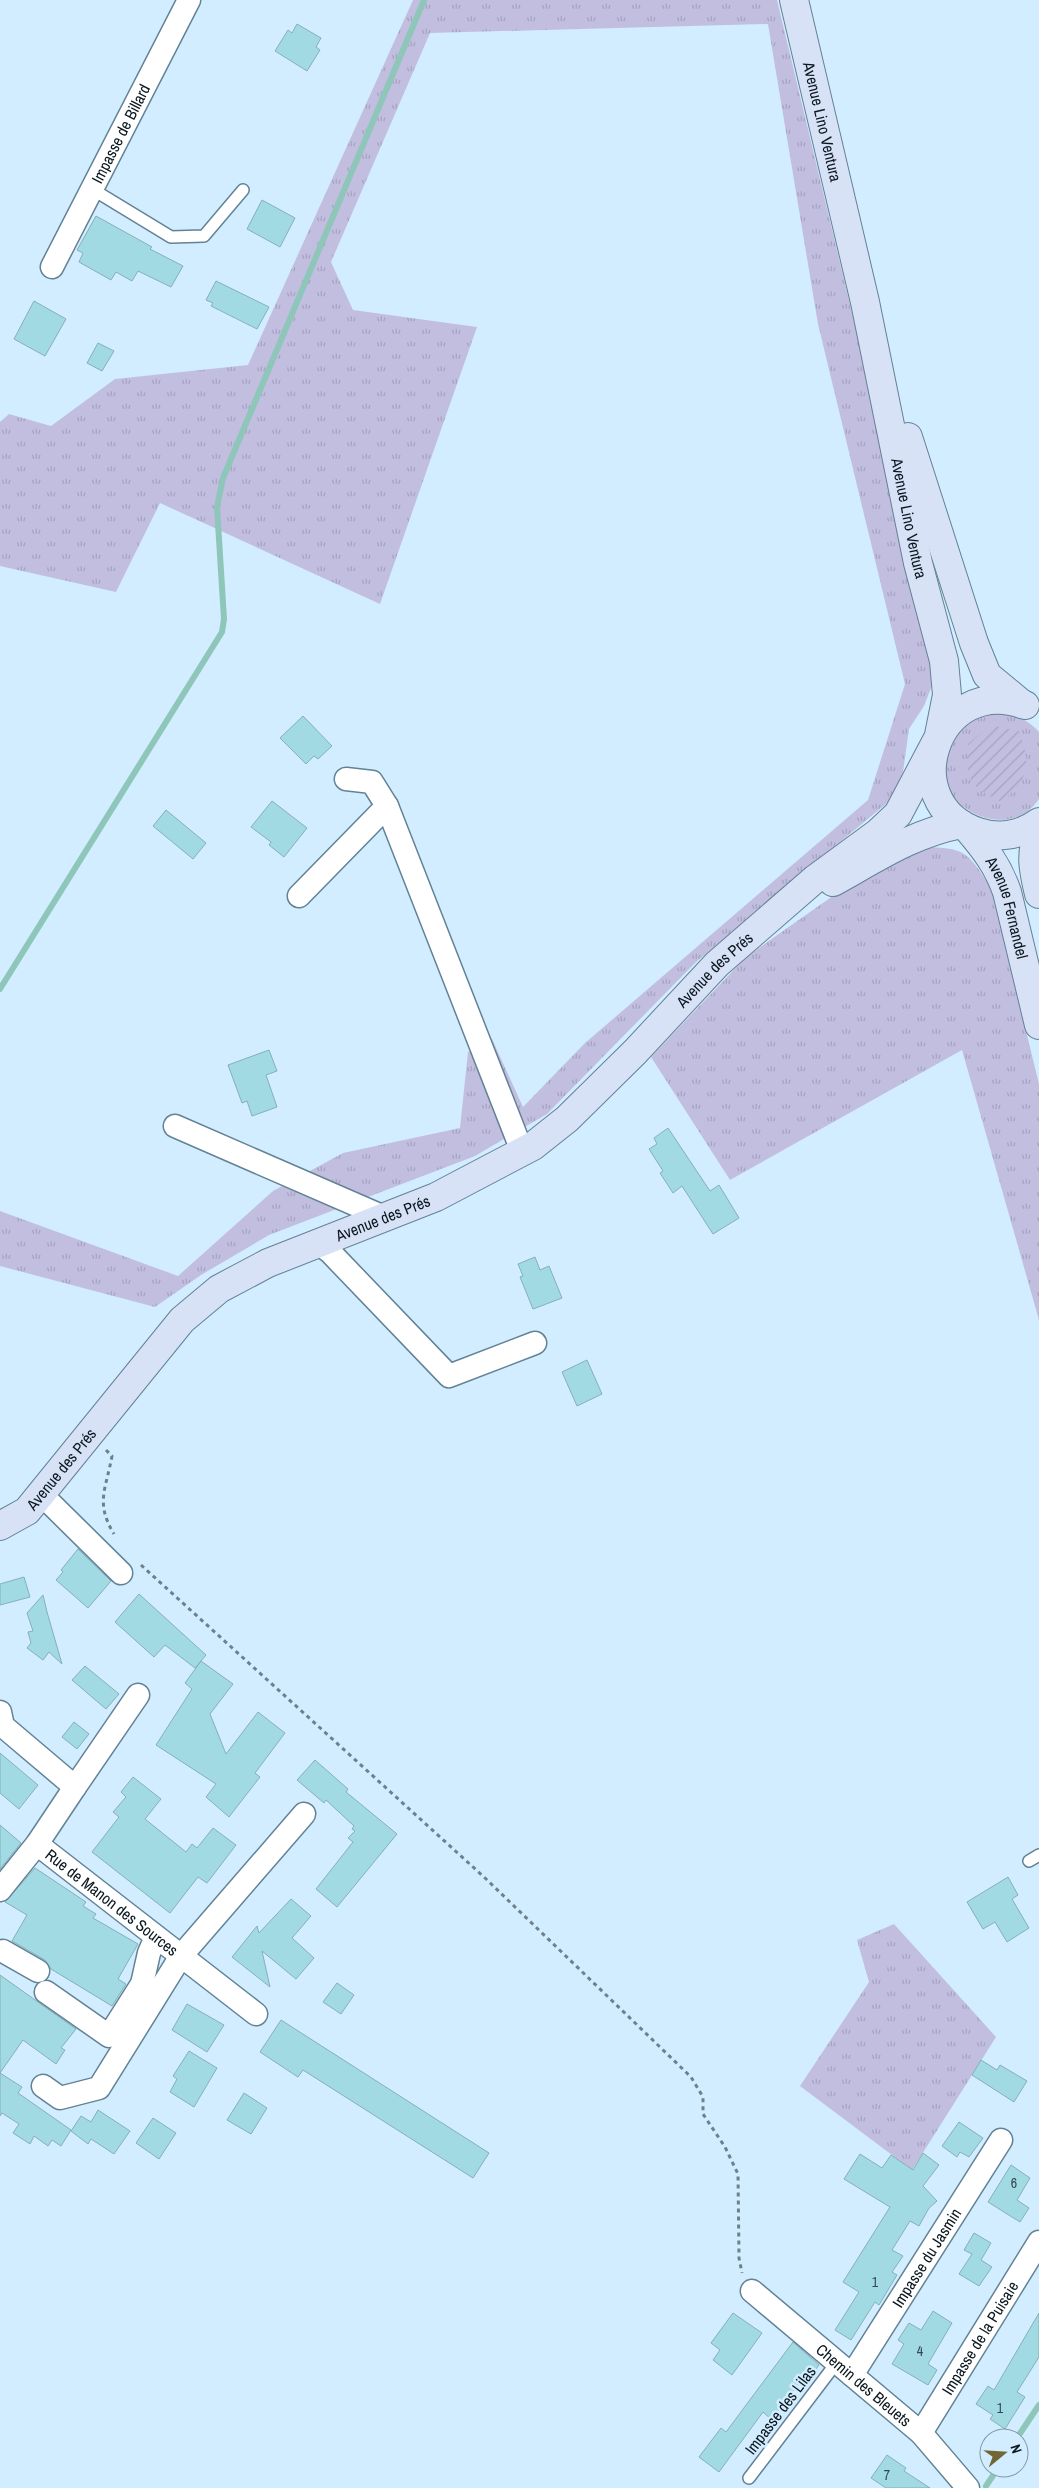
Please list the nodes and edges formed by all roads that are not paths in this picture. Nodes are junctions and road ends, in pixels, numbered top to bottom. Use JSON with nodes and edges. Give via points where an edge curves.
{"nodes":[{"id":1,"x":189,"y":0,"type":"edge"},
{"id":2,"x":794,"y":0,"type":"edge"},
{"id":3,"x":92,"y":189,"type":"junction"},
{"id":4,"x":243,"y":190,"type":"dead end"},
{"id":5,"x":52,"y":267,"type":"dead end"},
{"id":6,"x":865,"y":302,"type":"junction"},
{"id":7,"x":1031,"y":709,"type":"edge"},
{"id":8,"x":937,"y":739,"type":"junction"},
{"id":9,"x":346,"y":779,"type":"dead end"},
{"id":10,"x":387,"y":806,"type":"junction"},
{"id":11,"x":1039,"y":822,"type":"edge"},
{"id":12,"x":964,"y":826,"type":"junction"},
{"id":13,"x":1039,"y":832,"type":"edge"},
{"id":14,"x":1039,"y":894,"type":"edge"},
{"id":15,"x":299,"y":896,"type":"dead end"},
{"id":16,"x":776,"y":912,"type":"junction"},
{"id":17,"x":1039,"y":1025,"type":"edge"},
{"id":18,"x":175,"y":1126,"type":"dead end"},
{"id":19,"x":522,"y":1152,"type":"junction"},
{"id":20,"x":384,"y":1217,"type":"junction"},
{"id":21,"x":318,"y":1243,"type":"junction"},
{"id":22,"x":535,"y":1343,"type":"dead end"},
{"id":23,"x":41,"y":1494,"type":"junction"},
{"id":24,"x":0,"y":1526,"type":"edge"},
{"id":25,"x":129,"y":1567,"type":"road end"},
{"id":26,"x":138,"y":1695,"type":"dead end"},
{"id":27,"x":0,"y":1712,"type":"edge"},
{"id":28,"x":75,"y":1787,"type":"junction"},
{"id":29,"x":304,"y":1814,"type":"dead end"},
{"id":30,"x":37,"y":1844,"type":"junction"},
{"id":31,"x":0,"y":1890,"type":"edge"},
{"id":32,"x":156,"y":1937,"type":"junction"},
{"id":33,"x":1,"y":1951,"type":"edge"},
{"id":34,"x":181,"y":1956,"type":"junction"},
{"id":35,"x":38,"y":1971,"type":"dead end"},
{"id":36,"x":46,"y":1992,"type":"dead end"},
{"id":37,"x":256,"y":2014,"type":"dead end"},
{"id":38,"x":43,"y":2086,"type":"dead end"},
{"id":39,"x":1001,"y":2140,"type":"dead end"},
{"id":40,"x":1039,"y":2242,"type":"edge"},
{"id":41,"x":752,"y":2291,"type":"road end"},
{"id":42,"x":844,"y":2368,"type":"junction"},
{"id":43,"x":921,"y":2433,"type":"junction"},
{"id":44,"x":749,"y":2478,"type":"dead end"},
{"id":45,"x":955,"y":2483,"type":"edge"}],
"edges":[{"from":1,"to":3,"type":"street","name":"Impasse de Billard"},
{"from":2,"to":6,"type":"main road","name":"Avenue Lino Ventura"},
{"from":3,"to":4,"type":"lane","via":[[171,237],[204,236]]},
{"from":3,"to":5,"type":"street","name":"Impasse de Billard"},
{"from":6,"to":7,"type":"main road","name":"Avenue Lino Ventura","via":[[987,675]]},
{"from":6,"to":8,"type":"main road","name":"Avenue Lino Ventura","via":[[918,563],[944,661],[947,694]]},
{"from":7,"to":8,"type":"main road","via":[[1004,700],[984,701],[966,708],[950,720]]},
{"from":8,"to":12,"type":"main road","name":"Avenue Lino Ventura","via":[[931,764],[934,788],[944,808]]},
{"from":8,"to":16,"type":"main road","name":"Avenue des Prés","via":[[898,814]]},
{"from":9,"to":10,"type":"street","via":[[372,782]]},
{"from":10,"to":15,"type":"street"},
{"from":10,"to":19,"type":"street"},
{"from":11,"to":12,"type":"main road","via":[[1009,835],[988,835]]},
{"from":12,"to":16,"type":"main road","name":"Avenue des Prés","via":[[935,829],[911,838]]},
{"from":12,"to":17,"type":"main road","name":"Avenue Fernandel","via":[[990,855],[1000,873]]},
{"from":13,"to":14,"type":"main road","via":[[1032,856]]},
{"from":16,"to":19,"type":"main road","name":"Avenue des Prés","via":[[717,964],[636,1052],[567,1119]]},
{"from":18,"to":20,"type":"street"},
{"from":19,"to":20,"type":"main road","name":"Avenue des Prés","via":[[436,1197]]},
{"from":20,"to":21,"type":"main road","name":"Avenue des Prés"},
{"from":21,"to":22,"type":"street","via":[[450,1376]]},
{"from":21,"to":23,"type":"main road","name":"Avenue des Prés","via":[[268,1263],[219,1289],[182,1320]]},
{"from":23,"to":24,"type":"main road","name":"Avenue des Prés","via":[[27,1510]]},
{"from":23,"to":25,"type":"street"},
{"from":26,"to":28,"type":"street","name":"Rue de Manon des Sources"},
{"from":27,"to":28,"type":"street","via":[[3,1726]]},
{"from":28,"to":30,"type":"street","name":"Rue de Manon des Sources"},
{"from":29,"to":34,"type":"street"},
{"from":30,"to":31,"type":"street"},
{"from":30,"to":32,"type":"street","name":"Rue de Manon des Sources"},
{"from":32,"to":34,"type":"street","name":"Rue de Manon des Sources"},
{"from":32,"to":36,"type":"street","via":[[142,1984],[109,2036]]},
{"from":33,"to":35,"type":"street"},
{"from":34,"to":37,"type":"street","name":"Rue de Manon des Sources"},
{"from":34,"to":38,"type":"street","via":[[99,2088],[60,2098]]},
{"from":39,"to":42,"type":"street","name":"Impasse du Jasmin"},
{"from":40,"to":43,"type":"street","name":"Impasse de la Puisaie"},
{"from":41,"to":42,"type":"street","name":"Chemin des Bleuets"},
{"from":42,"to":43,"type":"street","name":"Chemin des Bleuets"},
{"from":42,"to":44,"type":"lane","name":"Impasse des Lilas"},
{"from":43,"to":45,"type":"street","name":"Chemin des Bleuets"}]}
